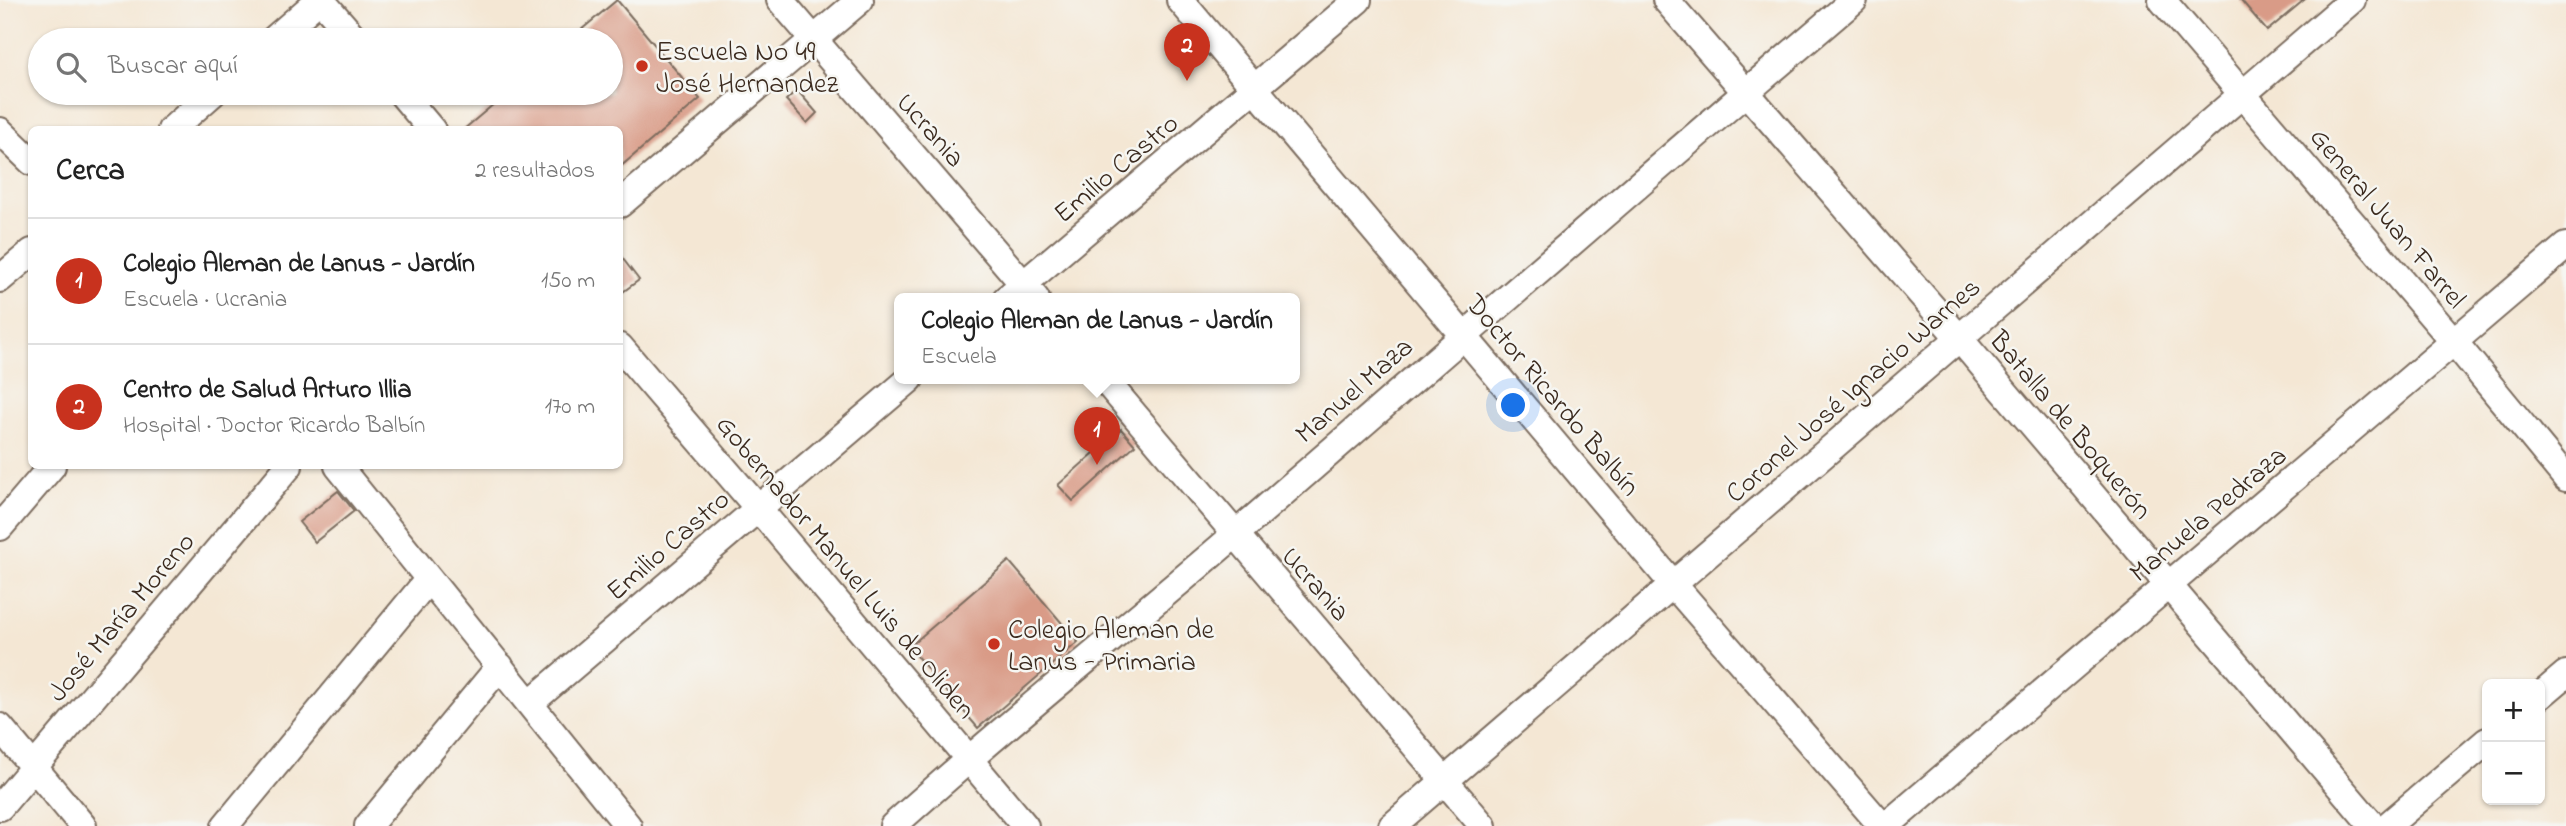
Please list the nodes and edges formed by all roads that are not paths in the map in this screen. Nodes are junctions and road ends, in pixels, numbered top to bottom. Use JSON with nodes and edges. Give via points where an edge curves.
{"nodes":[{"id":1,"x":320,"y":0,"type":"edge"},
{"id":2,"x":780,"y":0,"type":"edge"},
{"id":3,"x":860,"y":0,"type":"edge"},
{"id":4,"x":1180,"y":0,"type":"edge"},
{"id":5,"x":1358,"y":0,"type":"edge"},
{"id":6,"x":1666,"y":0,"type":"edge"},
{"id":7,"x":1854,"y":0,"type":"edge"},
{"id":8,"x":2162,"y":0,"type":"edge"},
{"id":9,"x":2352,"y":0,"type":"edge"},
{"id":10,"x":287,"y":28,"type":"edge"},
{"id":11,"x":345,"y":28,"type":"edge"},
{"id":12,"x":815,"y":40,"type":"junction"},
{"id":13,"x":1256,"y":89,"type":"junction"},
{"id":14,"x":1745,"y":93,"type":"junction"},
{"id":15,"x":2242,"y":94,"type":"junction"},
{"id":16,"x":200,"y":105,"type":"edge"},
{"id":17,"x":411,"y":105,"type":"edge"},
{"id":18,"x":176,"y":126,"type":"edge"},
{"id":19,"x":429,"y":126,"type":"edge"},
{"id":20,"x":0,"y":131,"type":"edge"},
{"id":21,"x":28,"y":158,"type":"edge"},
{"id":22,"x":623,"y":201,"type":"edge"},
{"id":23,"x":2566,"y":246,"type":"edge"},
{"id":24,"x":28,"y":255,"type":"edge"},
{"id":25,"x":0,"y":279,"type":"edge"},
{"id":26,"x":1021,"y":293,"type":"edge"},
{"id":27,"x":1023,"y":293,"type":"edge"},
{"id":28,"x":1463,"y":334,"type":"junction"},
{"id":29,"x":1959,"y":338,"type":"junction"},
{"id":30,"x":2455,"y":343,"type":"junction"},
{"id":31,"x":623,"y":350,"type":"edge"},
{"id":32,"x":904,"y":384,"type":"edge"},
{"id":33,"x":1108,"y":384,"type":"edge"},
{"id":34,"x":49,"y":469,"type":"edge"},
{"id":35,"x":286,"y":469,"type":"edge"},
{"id":36,"x":340,"y":469,"type":"edge"},
{"id":37,"x":2566,"y":478,"type":"edge"},
{"id":38,"x":758,"y":508,"type":"junction"},
{"id":39,"x":0,"y":527,"type":"edge"},
{"id":40,"x":1234,"y":535,"type":"junction"},
{"id":41,"x":428,"y":580,"type":"junction"},
{"id":42,"x":1673,"y":584,"type":"junction"},
{"id":43,"x":2168,"y":587,"type":"junction"},
{"id":44,"x":500,"y":666,"type":"junction"},
{"id":45,"x":2566,"y":674,"type":"edge"},
{"id":46,"x":2545,"y":692,"type":"edge"},
{"id":47,"x":530,"y":703,"type":"junction"},
{"id":48,"x":0,"y":727,"type":"edge"},
{"id":49,"x":2486,"y":742,"type":"edge"},
{"id":50,"x":968,"y":759,"type":"junction"},
{"id":51,"x":33,"y":767,"type":"junction"},
{"id":52,"x":1445,"y":781,"type":"junction"},
{"id":53,"x":0,"y":807,"type":"edge"},
{"id":54,"x":83,"y":826,"type":"edge"},
{"id":55,"x":225,"y":826,"type":"edge"},
{"id":56,"x":368,"y":826,"type":"edge"},
{"id":57,"x":628,"y":826,"type":"edge"},
{"id":58,"x":893,"y":826,"type":"edge"},
{"id":59,"x":1024,"y":826,"type":"edge"},
{"id":60,"x":1392,"y":826,"type":"edge"},
{"id":61,"x":1483,"y":826,"type":"edge"},
{"id":62,"x":1884,"y":826,"type":"edge"},
{"id":63,"x":2373,"y":826,"type":"edge"},
{"id":64,"x":2387,"y":826,"type":"edge"}],
"edges":[{"from":1,"to":10,"type":"street"},
{"from":1,"to":11,"type":"street"},
{"from":2,"to":12,"type":"street","name":"Ucrania"},
{"from":3,"to":12,"type":"street"},
{"from":4,"to":13,"type":"street","name":"Doctor Ricardo Balbín"},
{"from":5,"to":13,"type":"street","name":"Emilio Castro"},
{"from":6,"to":14,"type":"street","name":"Batalla de Boquerón"},
{"from":7,"to":14,"type":"street","name":"Manuel Maza"},
{"from":8,"to":15,"type":"street","name":"General Juan Farrel"},
{"from":9,"to":15,"type":"street","name":"Coronel José Ignacio Warnes"},
{"from":12,"to":22,"type":"street"},
{"from":12,"to":26,"type":"street","name":"Ucrania"},
{"from":13,"to":27,"type":"street","name":"Emilio Castro"},
{"from":13,"to":28,"type":"street","name":"Doctor Ricardo Balbín"},
{"from":14,"to":28,"type":"street","name":"Manuel Maza"},
{"from":14,"to":29,"type":"street","name":"Batalla de Boquerón"},
{"from":15,"to":29,"type":"street","name":"Coronel José Ignacio Warnes"},
{"from":15,"to":30,"type":"street","name":"General Juan Farrel"},
{"from":16,"to":18,"type":"street"},
{"from":17,"to":19,"type":"street"},
{"from":20,"to":21,"type":"street"},
{"from":23,"to":30,"type":"street","name":"Manuela Pedraza"},
{"from":24,"to":25,"type":"street"},
{"from":28,"to":40,"type":"street","name":"Manuel Maza"},
{"from":28,"to":42,"type":"street","name":"Doctor Ricardo Balbín"},
{"from":29,"to":42,"type":"street","name":"Coronel José Ignacio Warnes"},
{"from":29,"to":43,"type":"street","name":"Batalla de Boquerón"},
{"from":30,"to":37,"type":"street","name":"General Juan Farrel"},
{"from":30,"to":43,"type":"street","name":"Manuela Pedraza"},
{"from":31,"to":38,"type":"street","name":"Gobernador Manuel Luis de Oliden"},
{"from":32,"to":38,"type":"street","name":"Emilio Castro"},
{"from":33,"to":40,"type":"street","name":"Ucrania"},
{"from":34,"to":39,"type":"street"},
{"from":35,"to":51,"type":"street","name":"José María Moreno"},
{"from":36,"to":41,"type":"street"},
{"from":38,"to":47,"type":"street","name":"Emilio Castro"},
{"from":38,"to":50,"type":"street","name":"Gobernador Manuel Luis de Oliden"},
{"from":40,"to":50,"type":"street","name":"Manuel Maza"},
{"from":40,"to":52,"type":"street","name":"Ucrania"},
{"from":41,"to":44,"type":"street"},
{"from":41,"to":55,"type":"street"},
{"from":42,"to":52,"type":"street","name":"Coronel José Ignacio Warnes"},
{"from":42,"to":62,"type":"street","name":"Doctor Ricardo Balbín"},
{"from":43,"to":62,"type":"street","name":"Manuela Pedraza"},
{"from":43,"to":63,"type":"street","name":"Batalla de Boquerón"},
{"from":44,"to":47,"type":"street"},
{"from":44,"to":56,"type":"street"},
{"from":45,"to":46,"type":"street"},
{"from":47,"to":57,"type":"street"},
{"from":48,"to":51,"type":"street"},
{"from":49,"to":64,"type":"street"},
{"from":50,"to":58,"type":"street","name":"Manuel Maza"},
{"from":50,"to":59,"type":"street","name":"Gobernador Manuel Luis de Oliden"},
{"from":51,"to":53,"type":"street","name":"José María Moreno"},
{"from":51,"to":54,"type":"street"},
{"from":52,"to":60,"type":"street","name":"Coronel José Ignacio Warnes"},
{"from":52,"to":61,"type":"street","name":"Ucrania"}]}
